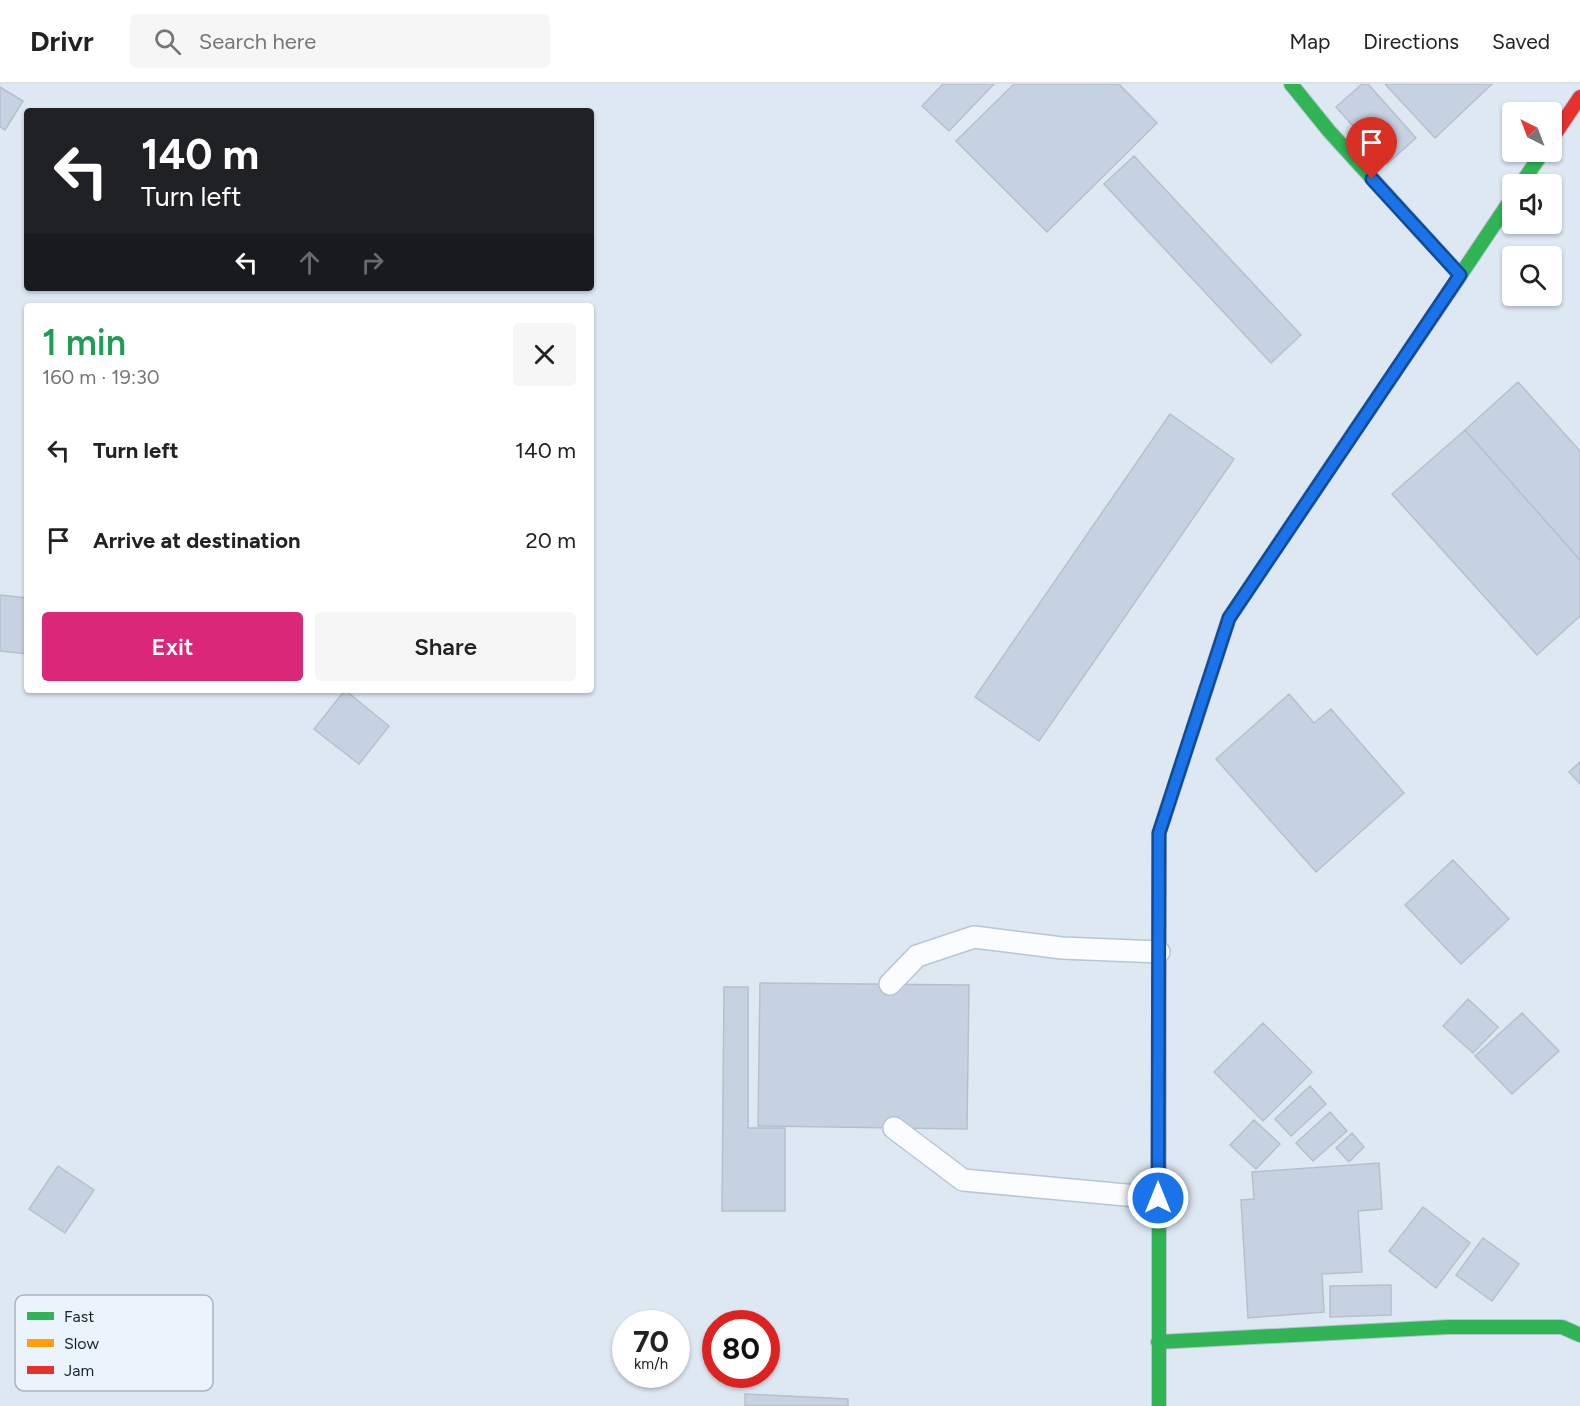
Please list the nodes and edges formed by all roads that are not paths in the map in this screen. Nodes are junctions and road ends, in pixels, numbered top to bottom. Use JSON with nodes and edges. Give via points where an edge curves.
{"nodes":[{"id":1,"x":1291,"y":84,"type":"edge"},
{"id":2,"x":1580,"y":97,"type":"edge"},
{"id":3,"x":1562,"y":124,"type":"edge"},
{"id":4,"x":1502,"y":213,"type":"edge"},
{"id":5,"x":1460,"y":275,"type":"junction"},
{"id":6,"x":1158,"y":952,"type":"junction"},
{"id":7,"x":890,"y":984,"type":"dead end"},
{"id":8,"x":894,"y":1128,"type":"dead end"},
{"id":9,"x":1158,"y":1198,"type":"junction"},
{"id":10,"x":1580,"y":1335,"type":"edge"},
{"id":11,"x":1158,"y":1342,"type":"junction"},
{"id":12,"x":1159,"y":1406,"type":"edge"}],
"edges":[{"from":1,"to":5,"type":"main road"},
{"from":2,"to":3,"type":"main road"},
{"from":4,"to":5,"type":"main road"},
{"from":5,"to":6,"type":"main road","via":[[1229,618],[1159,833]]},
{"from":6,"to":7,"type":"lane","via":[[1062,948],[974,938],[917,956]]},
{"from":6,"to":9,"type":"main road"},
{"from":8,"to":9,"type":"lane","via":[[963,1180]]},
{"from":9,"to":11,"type":"main road"},
{"from":10,"to":11,"type":"main road","via":[[1562,1327],[1448,1327]]},
{"from":11,"to":12,"type":"main road"}]}
